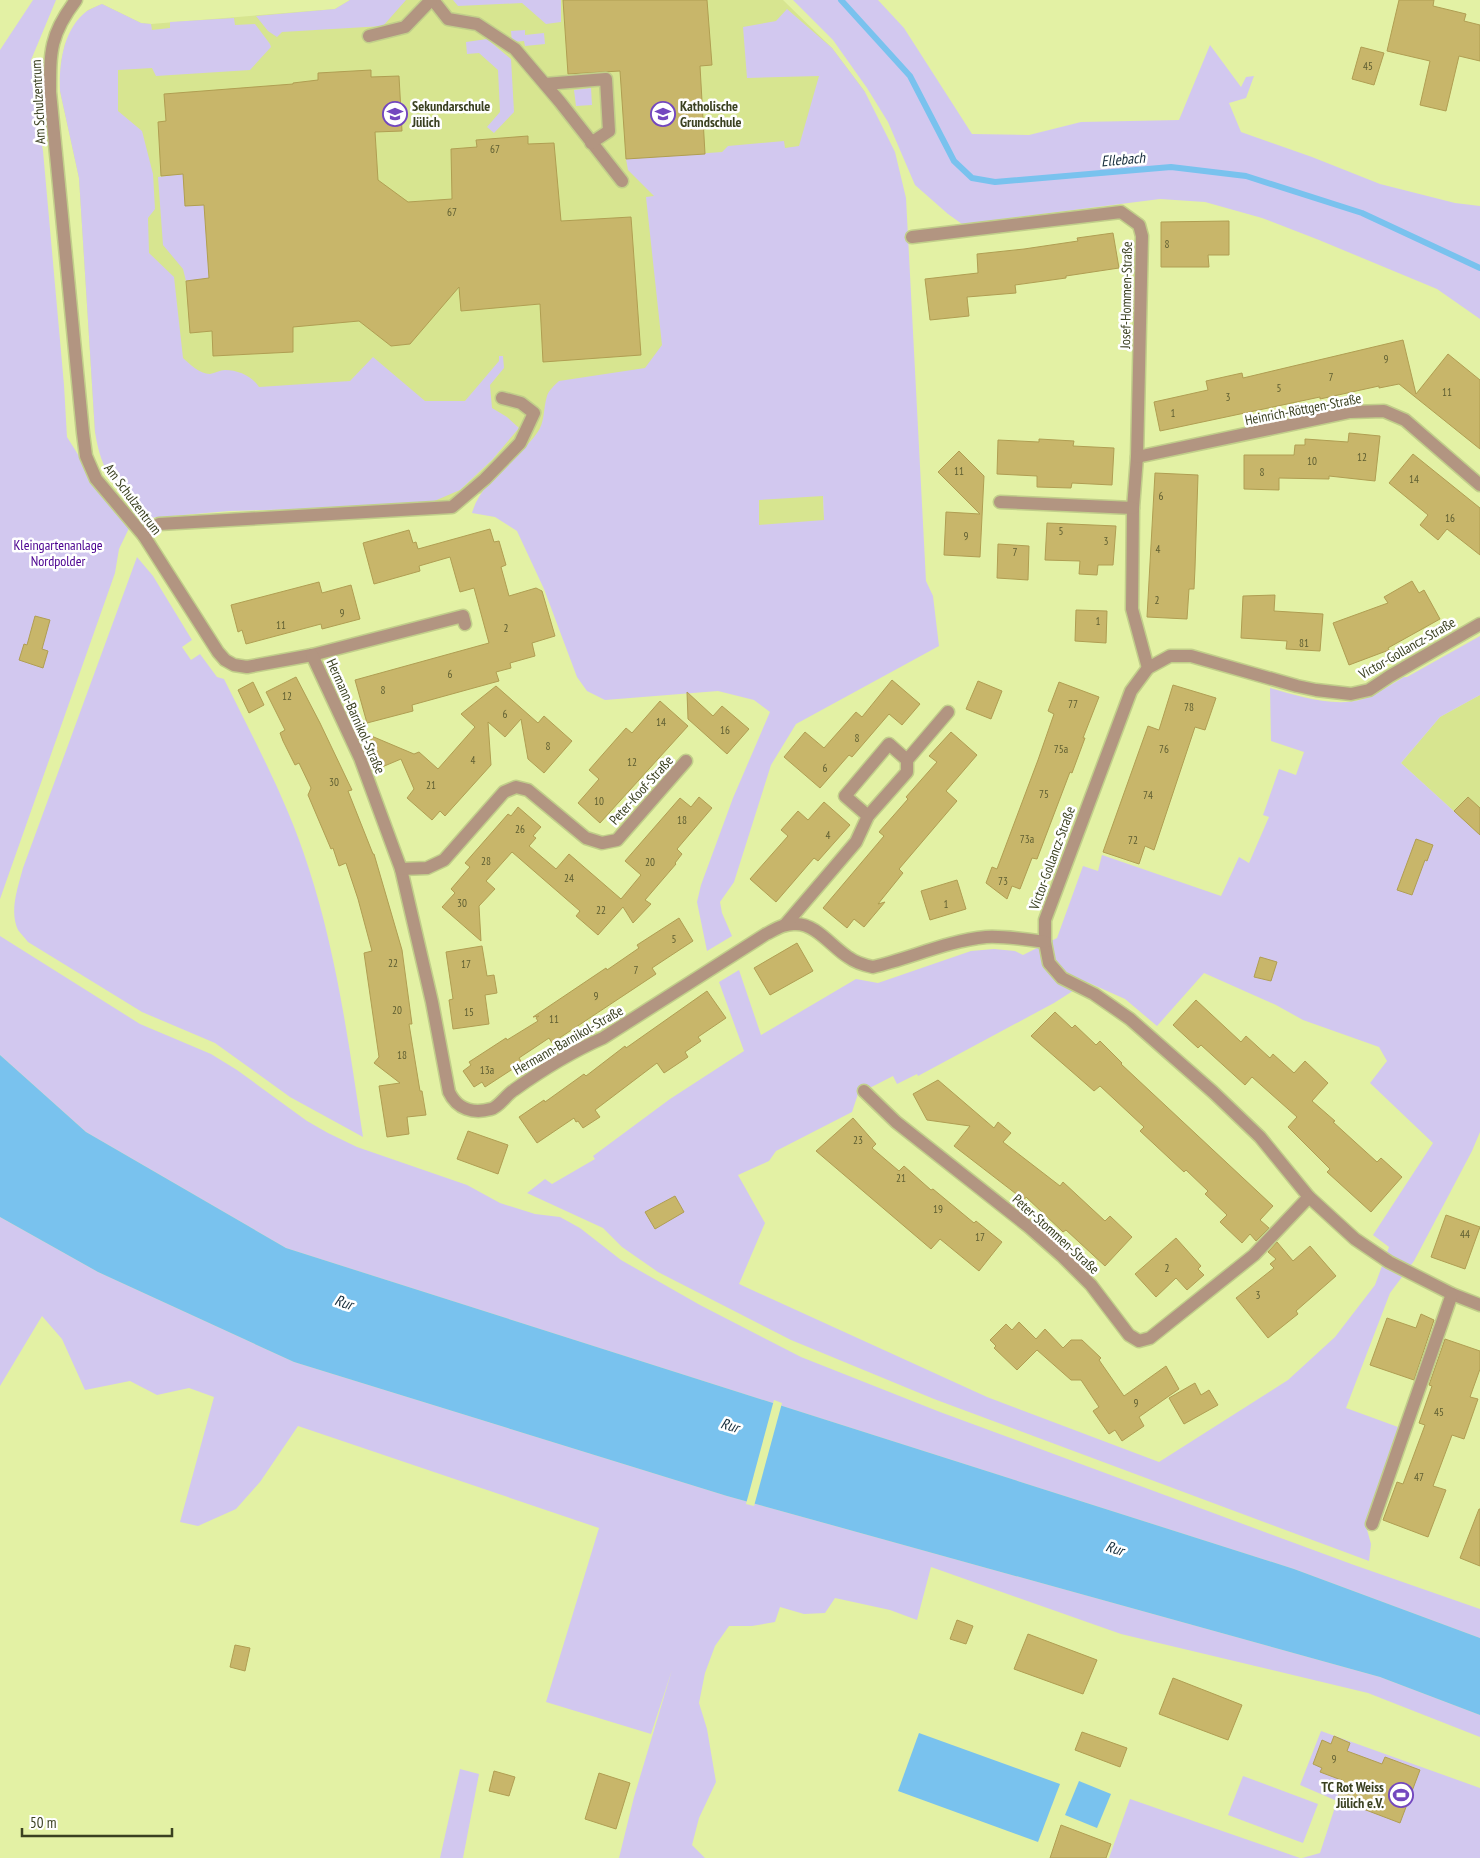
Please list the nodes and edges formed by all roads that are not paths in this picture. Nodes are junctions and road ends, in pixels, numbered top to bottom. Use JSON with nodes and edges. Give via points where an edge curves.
{"nodes":[{"id":1,"x":76,"y":0,"type":"edge"},
{"id":2,"x":432,"y":0,"type":"edge"},
{"id":3,"x":368,"y":36,"type":"dead end"},
{"id":4,"x":544,"y":84,"type":"junction"},
{"id":5,"x":591,"y":143,"type":"junction"},
{"id":6,"x":622,"y":181,"type":"dead end"},
{"id":7,"x":912,"y":237,"type":"dead end"},
{"id":8,"x":502,"y":398,"type":"dead end"},
{"id":9,"x":1137,"y":457,"type":"junction"},
{"id":10,"x":1480,"y":485,"type":"edge"},
{"id":11,"x":1000,"y":502,"type":"dead end"},
{"id":12,"x":1133,"y":508,"type":"junction"},
{"id":13,"x":144,"y":536,"type":"junction"},
{"id":14,"x":465,"y":624,"type":"dead end"},
{"id":15,"x":1480,"y":624,"type":"edge"},
{"id":16,"x":312,"y":655,"type":"junction"},
{"id":17,"x":1148,"y":668,"type":"junction"},
{"id":18,"x":948,"y":712,"type":"dead end"},
{"id":19,"x":907,"y":760,"type":"junction"},
{"id":20,"x":686,"y":761,"type":"dead end"},
{"id":21,"x":868,"y":816,"type":"junction"},
{"id":22,"x":401,"y":869,"type":"junction"},
{"id":23,"x":785,"y":925,"type":"junction"},
{"id":24,"x":1045,"y":942,"type":"junction"},
{"id":25,"x":864,"y":1091,"type":"dead end"},
{"id":26,"x":1309,"y":1197,"type":"junction"},
{"id":27,"x":1452,"y":1294,"type":"junction"},
{"id":28,"x":1480,"y":1305,"type":"edge"},
{"id":29,"x":1372,"y":1524,"type":"dead end"}],
"edges":[{"from":1,"to":13,"type":"street","name":"Am Schulzentrum","via":[[58,26],[50,54],[50,92],[86,456],[96,479]]},
{"from":2,"to":3,"type":"street","via":[[405,27]]},
{"from":2,"to":4,"type":"street","via":[[448,19],[477,24],[515,49]]},
{"from":4,"to":5,"type":"street"},
{"from":4,"to":5,"type":"street","via":[[606,79],[609,131]]},
{"from":5,"to":6,"type":"street"},
{"from":7,"to":9,"type":"street","name":"Josef-Hommen-Straße","via":[[1121,212],[1139,225],[1142,236]]},
{"from":8,"to":13,"type":"street","via":[[520,403],[534,414],[520,443],[452,507],[159,524]]},
{"from":9,"to":10,"type":"street","name":"Heinrich-Röttgen-Straße","via":[[1350,412],[1384,411],[1405,420]]},
{"from":9,"to":12,"type":"street","name":"Josef-Hommen-Straße"},
{"from":11,"to":12,"type":"street"},
{"from":12,"to":17,"type":"street","name":"Josef-Hommen-Straße","via":[[1132,609]]},
{"from":13,"to":16,"type":"street","name":"Am Schulzentrum","via":[[225,660],[247,667]]},
{"from":14,"to":16,"type":"street","name":"Am Schulzentrum","via":[[463,616]]},
{"from":15,"to":17,"type":"street","name":"Victor-Gollancz-Straße","via":[[1368,690],[1351,694],[1297,686],[1191,656],[1170,656]]},
{"from":16,"to":22,"type":"street","name":"Hermann-Barnikol-Straße","via":[[360,758]]},
{"from":17,"to":24,"type":"street","name":"Victor-Gollancz-Straße","via":[[1131,691],[1045,920]]},
{"from":18,"to":19,"type":"street"},
{"from":19,"to":21,"type":"street","via":[[906,772]]},
{"from":19,"to":21,"type":"street","via":[[889,744],[845,796]]},
{"from":20,"to":22,"type":"street","name":"Peter-Koof-Straße","via":[[617,840],[602,843],[586,838],[528,790],[516,787],[504,792],[444,860],[427,868]]},
{"from":21,"to":23,"type":"street","via":[[856,842]]},
{"from":22,"to":23,"type":"street","name":"Hermann-Barnikol-Straße","via":[[450,1092],[462,1108],[478,1111],[493,1109],[511,1091],[577,1049],[603,1038]]},
{"from":23,"to":24,"type":"street","via":[[810,927],[847,957],[873,967],[951,943],[987,937]]},
{"from":24,"to":26,"type":"street","name":"Victor-Gollancz-Straße","via":[[1050,963],[1062,978],[1094,994],[1130,1019],[1205,1085],[1260,1137]]},
{"from":25,"to":26,"type":"street","name":"Peter-Stommen-Straße","via":[[896,1122],[1062,1256],[1091,1285],[1129,1335],[1139,1341],[1150,1338],[1227,1278],[1254,1255]]},
{"from":26,"to":27,"type":"street","name":"Victor-Gollancz-Straße","via":[[1355,1239],[1389,1262]]},
{"from":27,"to":28,"type":"street","name":"Victor-Gollancz-Straße"},
{"from":27,"to":29,"type":"street"}]}
